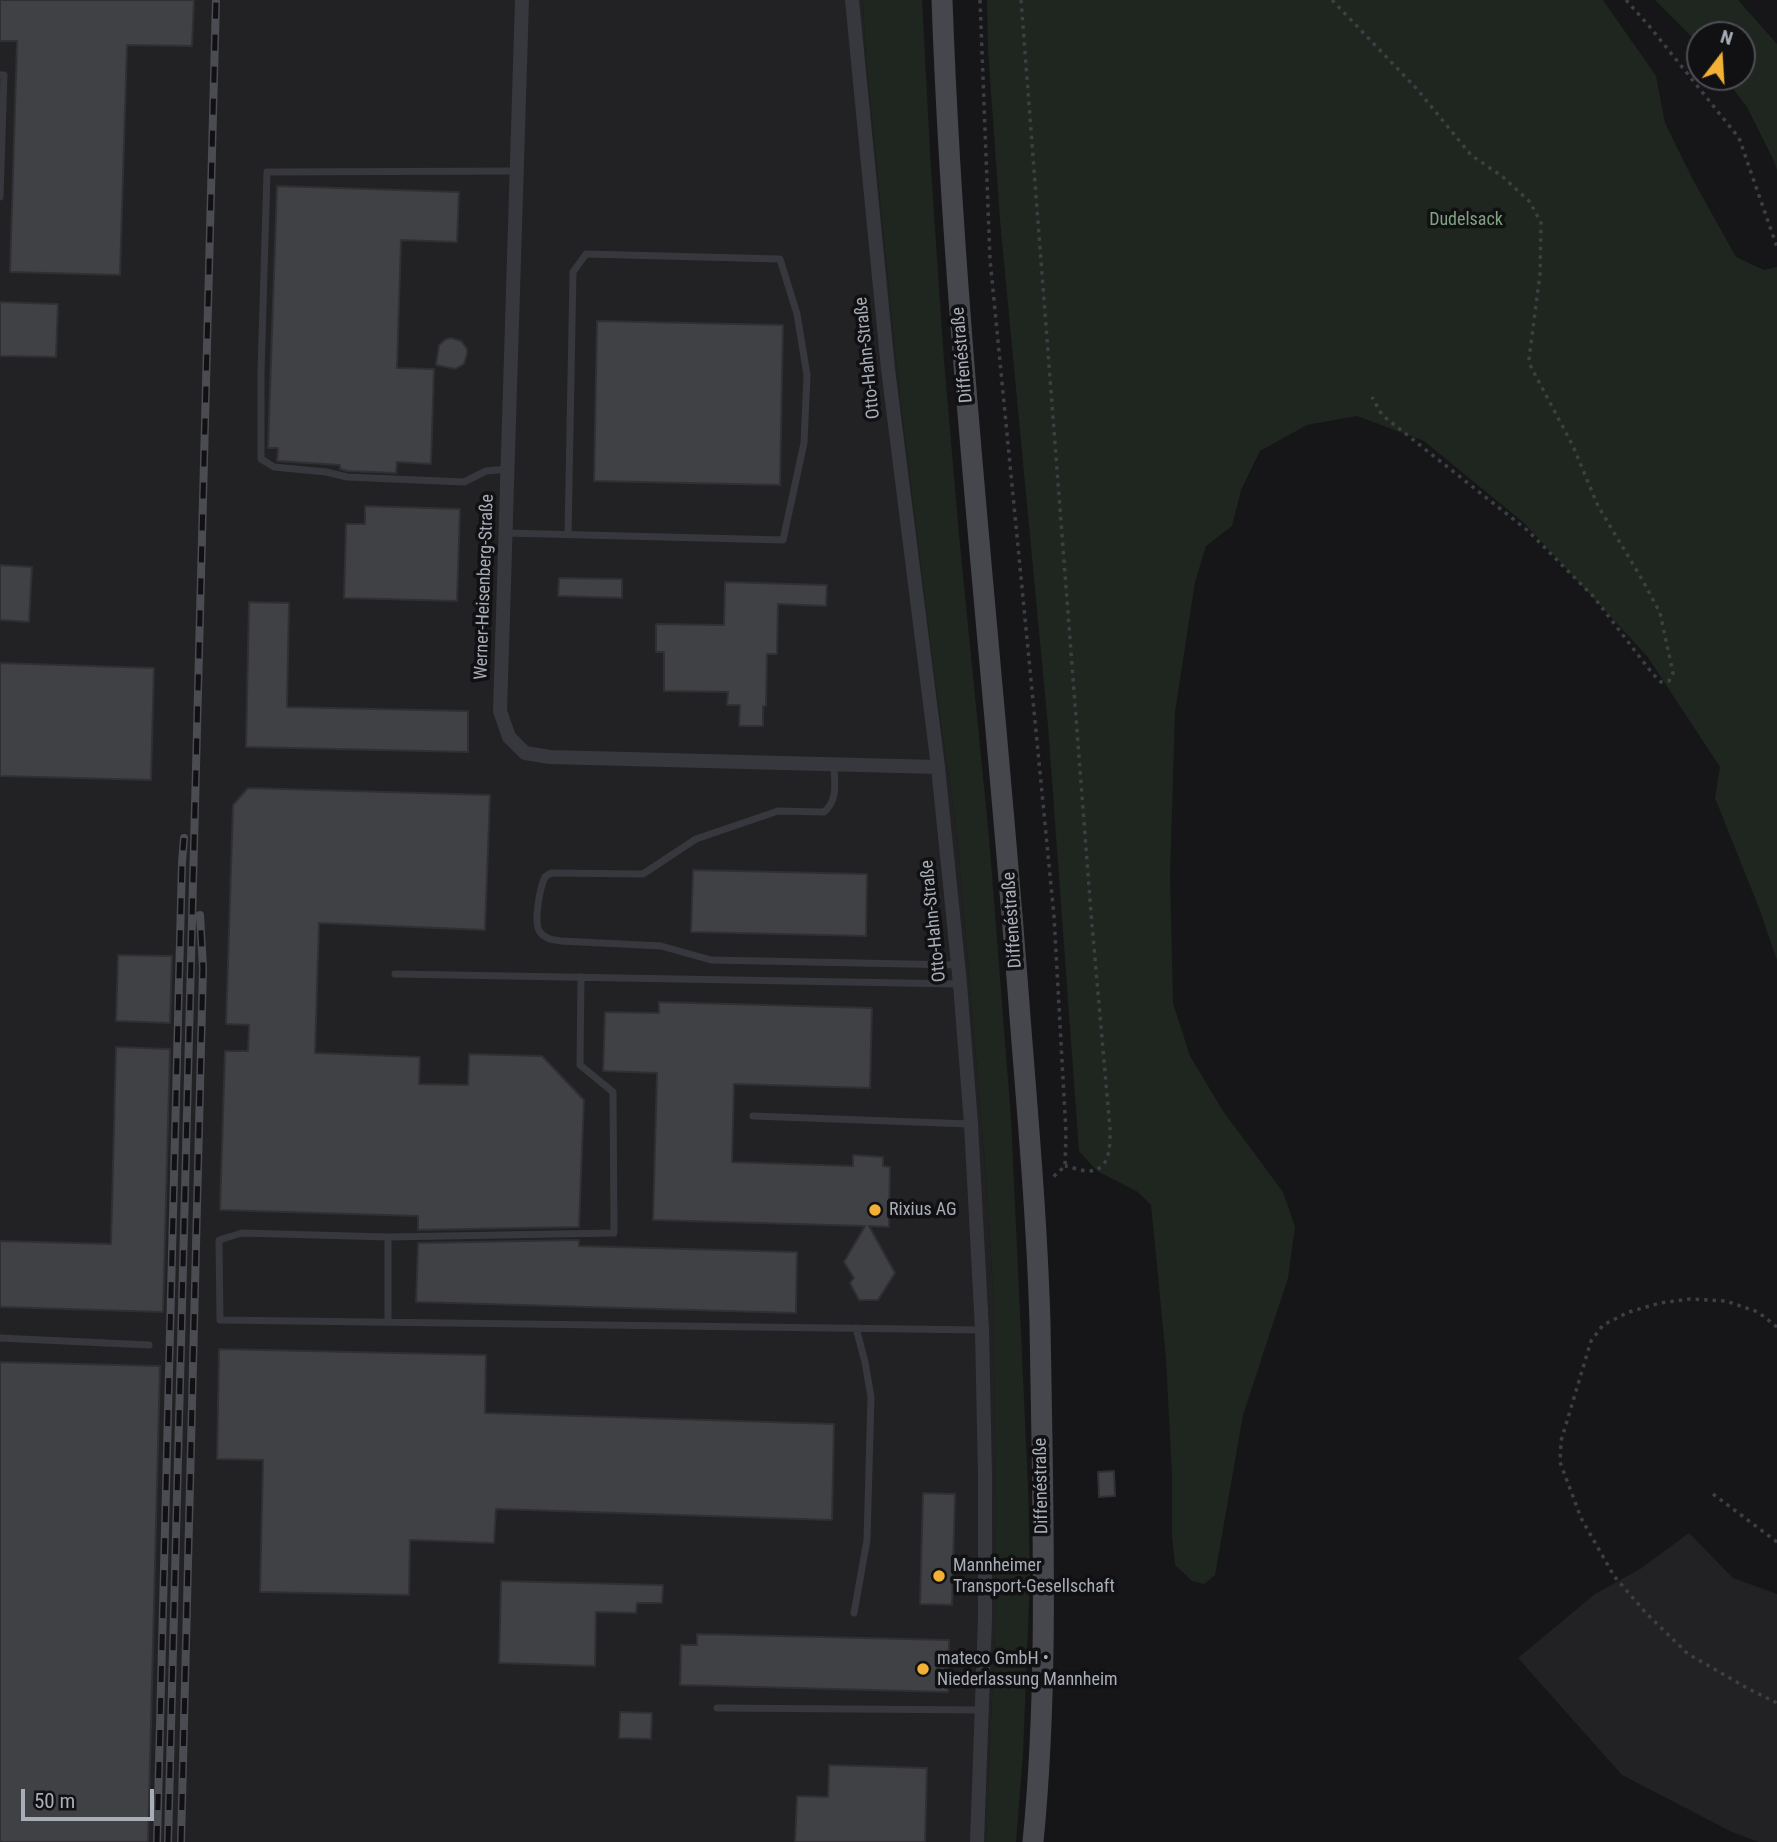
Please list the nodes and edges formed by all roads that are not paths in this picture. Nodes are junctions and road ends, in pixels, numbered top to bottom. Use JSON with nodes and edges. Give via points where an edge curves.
{"nodes":[{"id":1,"x":522,"y":0,"type":"edge"},
{"id":2,"x":852,"y":0,"type":"edge"},
{"id":3,"x":942,"y":0,"type":"edge"},
{"id":4,"x":0,"y":75,"type":"edge"},
{"id":5,"x":516,"y":171,"type":"junction"},
{"id":6,"x":0,"y":198,"type":"edge"},
{"id":7,"x":508,"y":469,"type":"junction"},
{"id":8,"x":505,"y":533,"type":"junction"},
{"id":9,"x":568,"y":535,"type":"junction"},
{"id":10,"x":834,"y":764,"type":"junction"},
{"id":11,"x":938,"y":767,"type":"junction"},
{"id":12,"x":958,"y":965,"type":"junction"},
{"id":13,"x":395,"y":974,"type":"dead end"},
{"id":14,"x":581,"y":977,"type":"junction"},
{"id":15,"x":960,"y":984,"type":"junction"},
{"id":16,"x":753,"y":1116,"type":"dead end"},
{"id":17,"x":971,"y":1124,"type":"junction"},
{"id":18,"x":388,"y":1237,"type":"junction"},
{"id":19,"x":388,"y":1321,"type":"junction"},
{"id":20,"x":856,"y":1328,"type":"junction"},
{"id":21,"x":982,"y":1330,"type":"junction"},
{"id":22,"x":0,"y":1338,"type":"edge"},
{"id":23,"x":149,"y":1345,"type":"dead end"},
{"id":24,"x":854,"y":1613,"type":"dead end"},
{"id":25,"x":717,"y":1707,"type":"dead end"},
{"id":26,"x":982,"y":1710,"type":"junction"},
{"id":27,"x":977,"y":1842,"type":"edge"},
{"id":28,"x":1033,"y":1842,"type":"edge"}],
"edges":[{"from":1,"to":5,"type":"street","name":"Werner-Heisenberg-Straße"},
{"from":2,"to":11,"type":"street","name":"Otto-Hahn-Straße","via":[[888,369]]},
{"from":3,"to":28,"type":"main road","name":"Diffenéstraße","via":[[957,286],[1034,1195],[1044,1597]]},
{"from":4,"to":6,"type":"lane","via":[[4,75]]},
{"from":5,"to":7,"type":"street","name":"Werner-Heisenberg-Straße"},
{"from":5,"to":7,"type":"lane","via":[[268,172],[262,345],[261,459],[274,467],[347,477],[464,482],[486,471]]},
{"from":7,"to":8,"type":"street","name":"Werner-Heisenberg-Straße"},
{"from":8,"to":9,"type":"lane"},
{"from":8,"to":10,"type":"street","name":"Werner-Heisenberg-Straße","via":[[500,711],[509,737],[525,753]]},
{"from":9,"to":9,"type":"lane","via":[[783,540],[804,443],[807,375],[797,314],[780,259],[586,254],[573,272]]},
{"from":10,"to":11,"type":"street","name":"Werner-Heisenberg-Straße"},
{"from":10,"to":12,"type":"lane","via":[[834,796],[824,812],[778,811],[696,839],[643,874],[551,873],[540,891],[540,932],[561,942],[661,946],[711,960]]},
{"from":11,"to":12,"type":"street","name":"Otto-Hahn-Straße"},
{"from":12,"to":15,"type":"street","name":"Otto-Hahn-Straße"},
{"from":13,"to":14,"type":"lane"},
{"from":14,"to":15,"type":"lane"},
{"from":14,"to":18,"type":"lane","via":[[580,1065],[613,1092],[614,1233]]},
{"from":15,"to":17,"type":"street","name":"Otto-Hahn-Straße"},
{"from":16,"to":17,"type":"lane"},
{"from":17,"to":21,"type":"street","name":"Otto-Hahn-Straße"},
{"from":18,"to":19,"type":"lane"},
{"from":18,"to":19,"type":"lane","via":[[242,1233],[219,1240],[220,1320]]},
{"from":19,"to":20,"type":"lane"},
{"from":20,"to":21,"type":"lane"},
{"from":20,"to":24,"type":"lane","via":[[871,1397],[867,1540]]},
{"from":21,"to":26,"type":"street","name":"Otto-Hahn-Straße"},
{"from":22,"to":23,"type":"lane"},
{"from":25,"to":26,"type":"lane"},
{"from":26,"to":27,"type":"street","name":"Otto-Hahn-Straße"}]}
